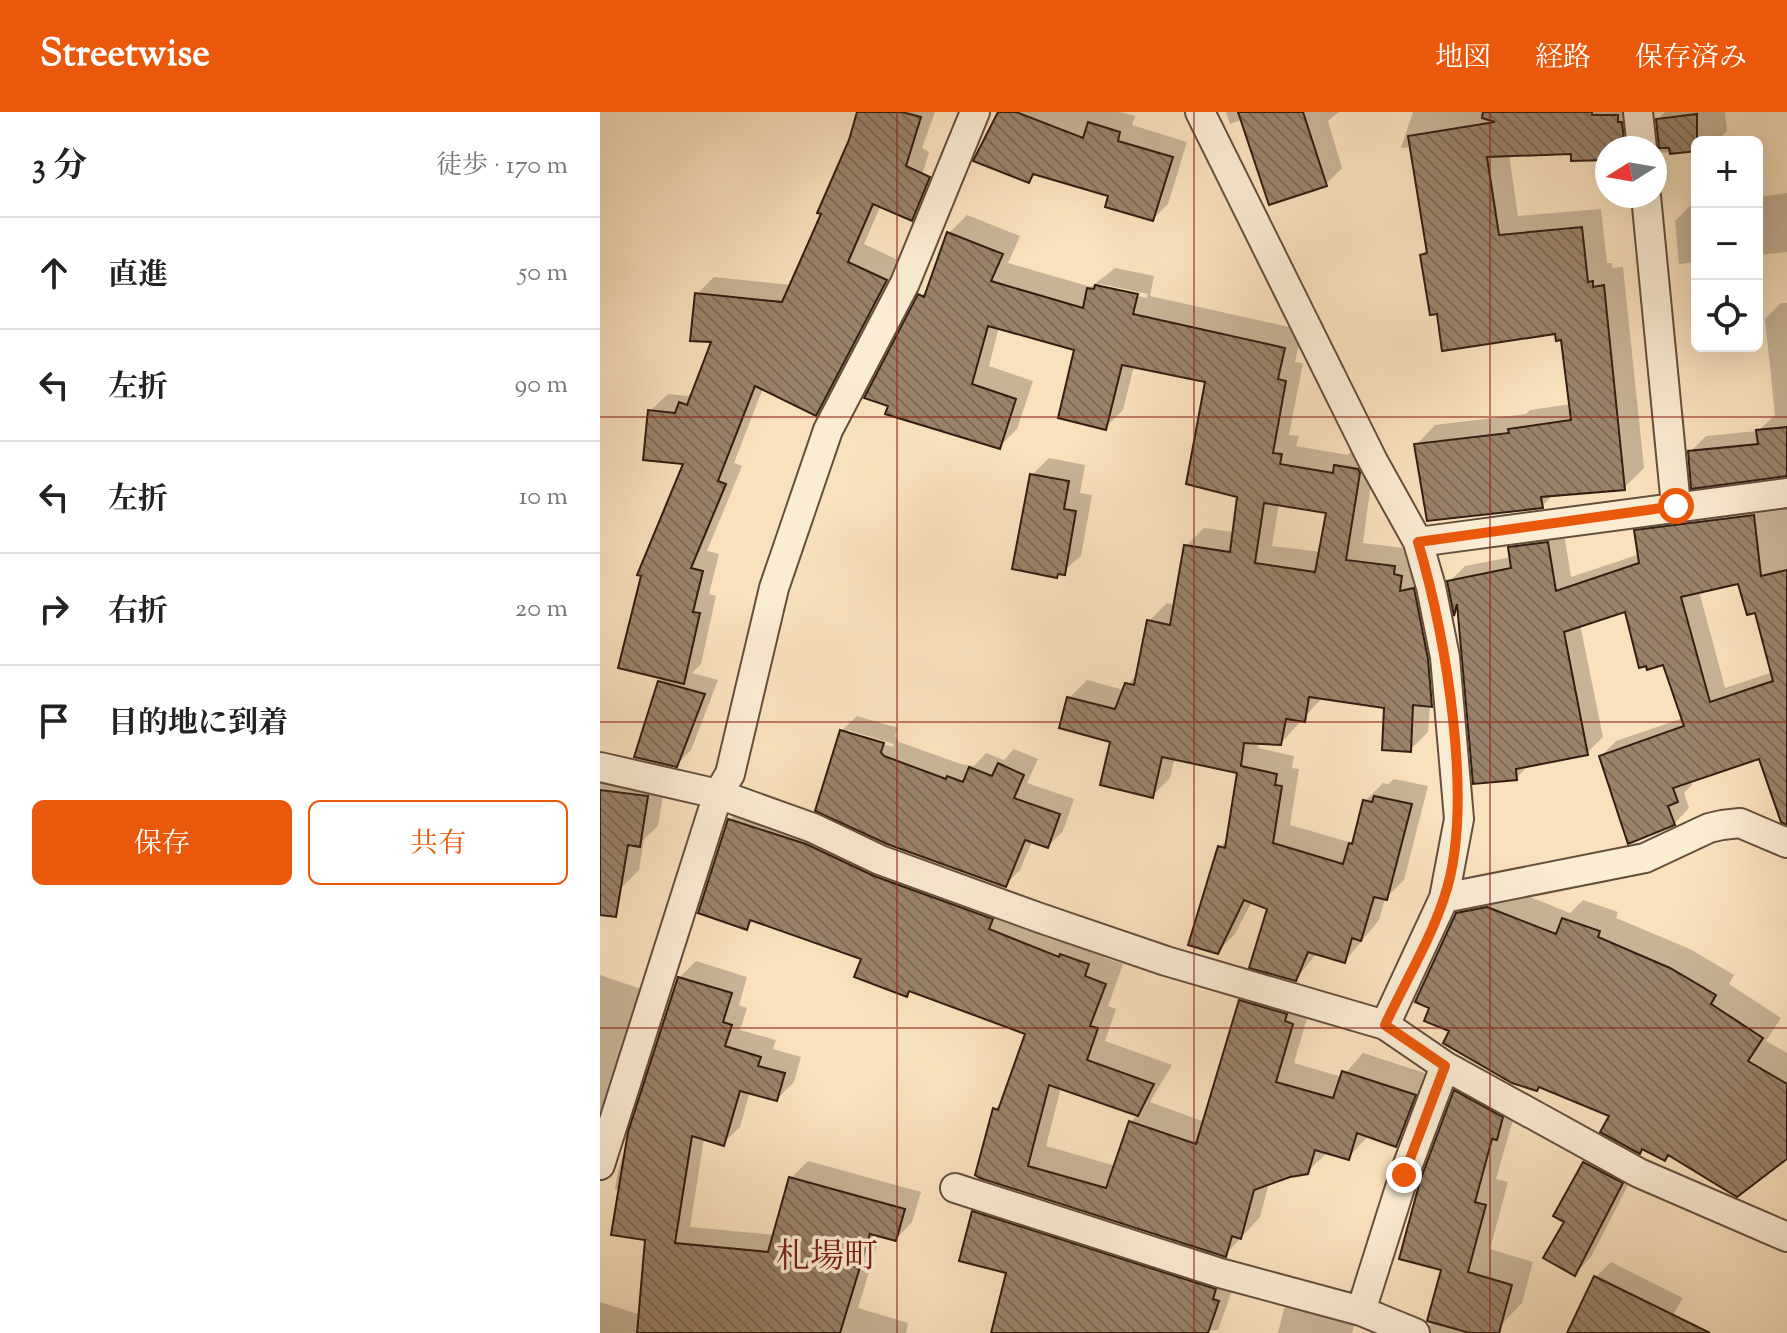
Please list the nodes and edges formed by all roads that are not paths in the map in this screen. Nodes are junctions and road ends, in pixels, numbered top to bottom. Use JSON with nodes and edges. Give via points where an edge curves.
{"nodes":[{"id":1,"x":975,"y":112,"type":"edge"},
{"id":2,"x":1200,"y":112,"type":"edge"},
{"id":3,"x":1638,"y":112,"type":"edge"},
{"id":4,"x":1641,"y":136,"type":"edge"},
{"id":5,"x":1647,"y":208,"type":"edge"},
{"id":6,"x":1787,"y":493,"type":"edge"},
{"id":7,"x":1676,"y":506,"type":"junction"},
{"id":8,"x":1418,"y":542,"type":"junction"},
{"id":9,"x":600,"y":767,"type":"edge"},
{"id":10,"x":718,"y":794,"type":"junction"},
{"id":11,"x":1787,"y":843,"type":"edge"},
{"id":12,"x":1444,"y":898,"type":"junction"},
{"id":13,"x":1385,"y":1025,"type":"junction"},
{"id":14,"x":1445,"y":1066,"type":"junction"},
{"id":15,"x":600,"y":1165,"type":"edge"},
{"id":16,"x":955,"y":1188,"type":"dead end"},
{"id":17,"x":1787,"y":1237,"type":"edge"},
{"id":18,"x":1361,"y":1311,"type":"junction"},
{"id":19,"x":1415,"y":1333,"type":"edge"}],
"edges":[{"from":1,"to":10,"type":"street","via":[[905,283],[828,430],[774,588],[730,774]]},
{"from":2,"to":8,"type":"street"},
{"from":3,"to":4,"type":"street"},
{"from":5,"to":7,"type":"street"},
{"from":6,"to":7,"type":"street"},
{"from":7,"to":8,"type":"street"},
{"from":8,"to":12,"type":"street","via":[[1445,657],[1457,789],[1459,819]]},
{"from":9,"to":10,"type":"street"},
{"from":10,"to":13,"type":"street","via":[[1040,918]]},
{"from":10,"to":15,"type":"street"},
{"from":11,"to":12,"type":"street","via":[[1740,823],[1722,825],[1645,858]]},
{"from":12,"to":13,"type":"street"},
{"from":13,"to":14,"type":"street"},
{"from":14,"to":17,"type":"street","via":[[1639,1173]]},
{"from":14,"to":18,"type":"street"},
{"from":16,"to":18,"type":"street","via":[[1220,1273]]},
{"from":18,"to":19,"type":"street"}]}
